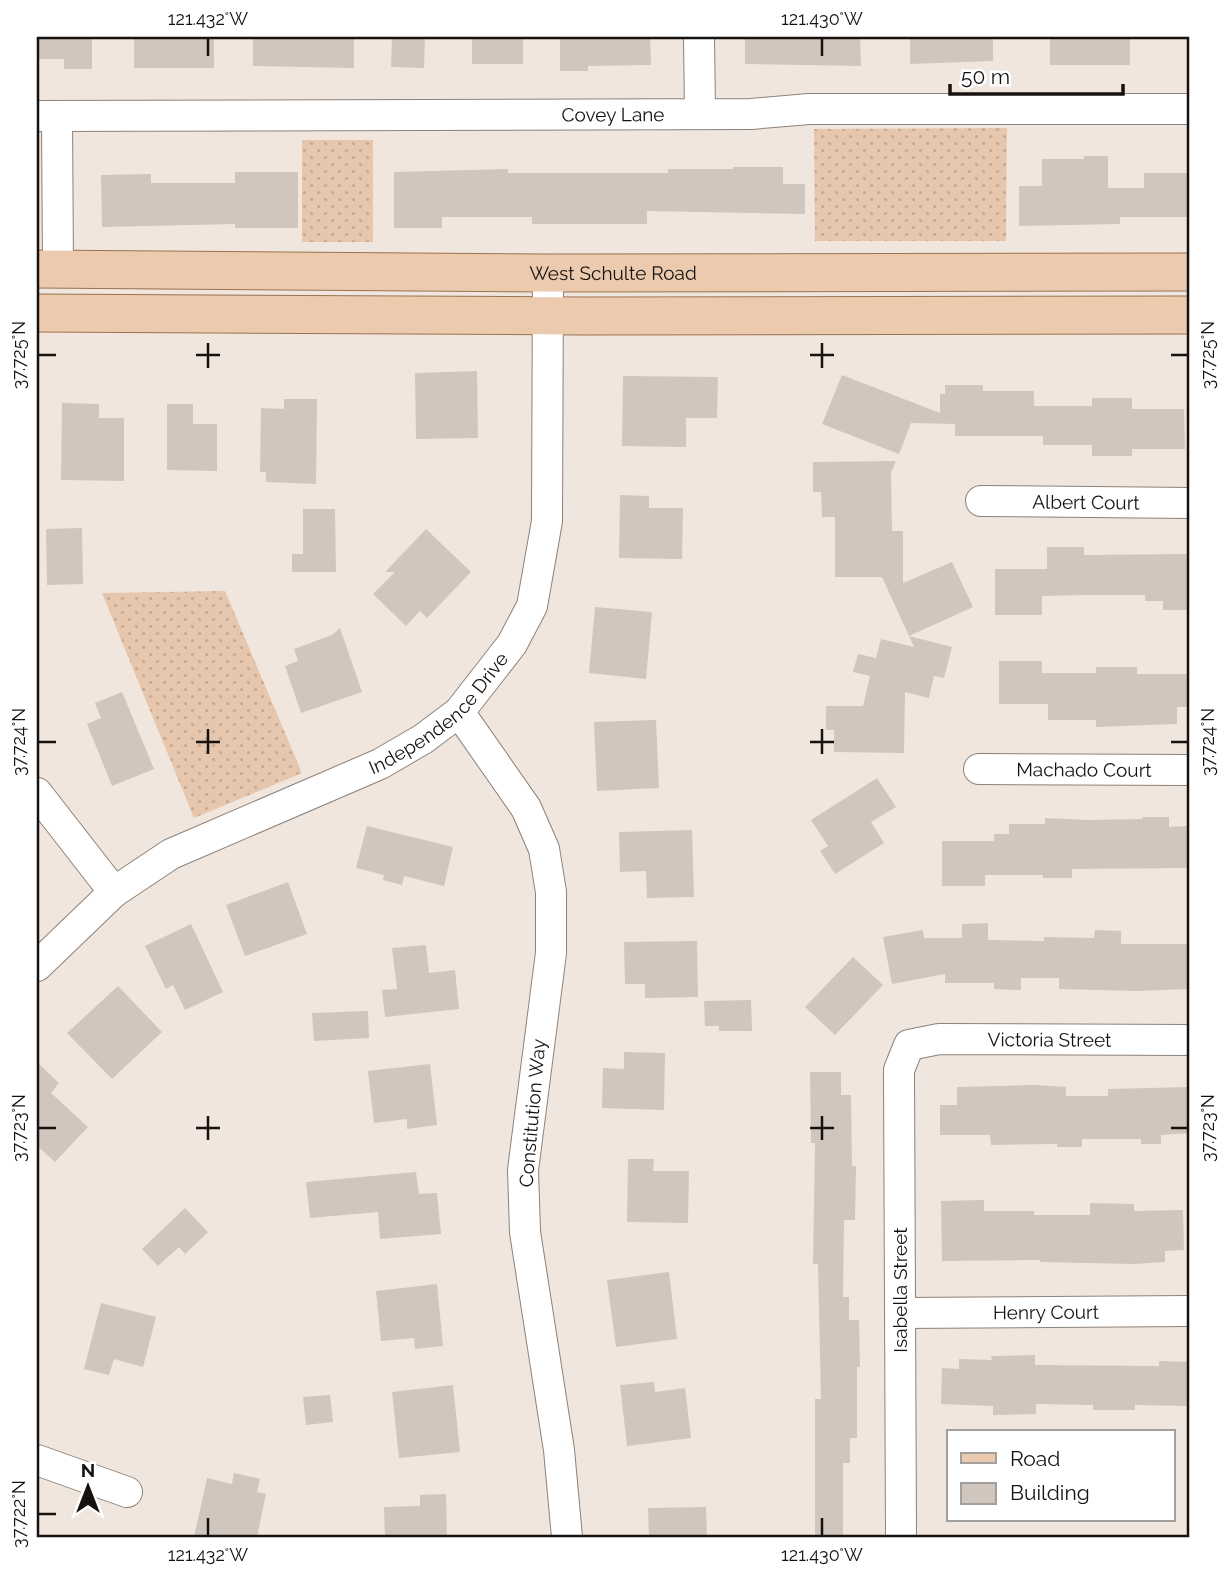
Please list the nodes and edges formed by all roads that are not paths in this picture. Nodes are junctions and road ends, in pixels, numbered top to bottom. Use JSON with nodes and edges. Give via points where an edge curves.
{"nodes":[{"id":1,"x":699,"y":37,"type":"edge"},
{"id":2,"x":1190,"y":108,"type":"edge"},
{"id":3,"x":700,"y":114,"type":"junction"},
{"id":4,"x":47,"y":116,"type":"edge"},
{"id":5,"x":48,"y":269,"type":"edge"},
{"id":6,"x":1190,"y":272,"type":"edge"},
{"id":7,"x":548,"y":273,"type":"junction"},
{"id":8,"x":37,"y":313,"type":"edge"},
{"id":9,"x":1190,"y":315,"type":"edge"},
{"id":10,"x":548,"y":316,"type":"junction"},
{"id":11,"x":981,"y":500,"type":"dead end"},
{"id":12,"x":1190,"y":503,"type":"edge"},
{"id":13,"x":459,"y":712,"type":"junction"},
{"id":14,"x":979,"y":769,"type":"dead end"},
{"id":15,"x":1190,"y":770,"type":"edge"},
{"id":16,"x":37,"y":793,"type":"edge"},
{"id":17,"x":114,"y":892,"type":"junction"},
{"id":18,"x":37,"y":966,"type":"edge"},
{"id":19,"x":1190,"y":1040,"type":"edge"},
{"id":20,"x":909,"y":1045,"type":"joint"},
{"id":21,"x":1190,"y":1311,"type":"edge"},
{"id":22,"x":901,"y":1313,"type":"junction"},
{"id":23,"x":37,"y":1460,"type":"edge"},
{"id":24,"x":127,"y":1492,"type":"dead end"},
{"id":25,"x":567,"y":1537,"type":"edge"},
{"id":26,"x":901,"y":1537,"type":"edge"}],
"edges":[{"from":1,"to":3,"type":"street"},
{"from":2,"to":3,"type":"street","name":"Covey Lane","via":[[808,109]]},
{"from":3,"to":4,"type":"street","name":"Covey Lane"},
{"from":4,"to":5,"type":"street"},
{"from":5,"to":7,"type":"main road","name":"West Schulte Road"},
{"from":6,"to":7,"type":"main road","name":"West Schulte Road"},
{"from":7,"to":10,"type":"street","name":"Independence Drive"},
{"from":8,"to":10,"type":"main road"},
{"from":9,"to":10,"type":"main road"},
{"from":10,"to":13,"type":"street","name":"Independence Drive","via":[[547,521],[532,606],[512,644]]},
{"from":11,"to":12,"type":"street","name":"Albert Court"},
{"from":13,"to":17,"type":"street","name":"Independence Drive","via":[[380,764],[170,854]]},
{"from":13,"to":25,"type":"street","name":"Constitution Way","via":[[526,808],[544,849],[551,892],[551,953],[523,1170],[525,1220]]},
{"from":14,"to":15,"type":"street","name":"Machado Court"},
{"from":16,"to":17,"type":"street"},
{"from":17,"to":18,"type":"street","name":"Independence Drive"},
{"from":19,"to":20,"type":"street","name":"Victoria Street","via":[[939,1039]]},
{"from":20,"to":22,"type":"street","name":"Isabella Street","via":[[899,1070]]},
{"from":21,"to":22,"type":"street","name":"Henry Court"},
{"from":22,"to":26,"type":"street","name":"Isabella Street"},
{"from":23,"to":24,"type":"street"}]}
